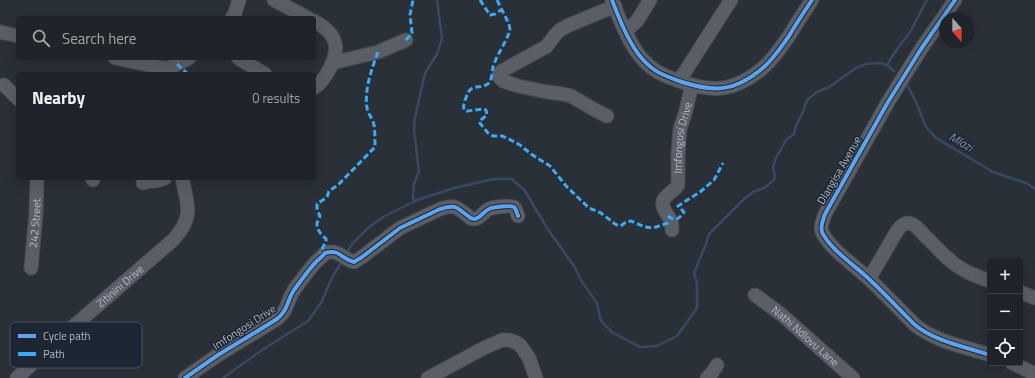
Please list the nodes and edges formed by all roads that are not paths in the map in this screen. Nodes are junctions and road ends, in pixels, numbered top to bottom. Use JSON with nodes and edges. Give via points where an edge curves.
{"nodes":[{"id":1,"x":239,"y":0,"type":"edge"},
{"id":2,"x":274,"y":0,"type":"edge"},
{"id":3,"x":650,"y":0,"type":"edge"},
{"id":4,"x":731,"y":0,"type":"edge"},
{"id":5,"x":812,"y":0,"type":"edge"},
{"id":6,"x":955,"y":0,"type":"edge"},
{"id":7,"x":613,"y":3,"type":"edge"},
{"id":8,"x":233,"y":16,"type":"edge"},
{"id":9,"x":304,"y":16,"type":"edge"},
{"id":10,"x":316,"y":22,"type":"edge"},
{"id":11,"x":626,"y":31,"type":"junction"},
{"id":12,"x":0,"y":32,"type":"edge"},
{"id":13,"x":16,"y":36,"type":"edge"},
{"id":14,"x":406,"y":40,"type":"dead end"},
{"id":15,"x":124,"y":60,"type":"edge"},
{"id":16,"x":186,"y":60,"type":"edge"},
{"id":17,"x":242,"y":60,"type":"edge"},
{"id":18,"x":332,"y":63,"type":"junction"},
{"id":19,"x":170,"y":71,"type":"edge"},
{"id":20,"x":262,"y":72,"type":"edge"},
{"id":21,"x":679,"y":81,"type":"junction"},
{"id":22,"x":4,"y":85,"type":"dead end"},
{"id":23,"x":692,"y":85,"type":"junction"},
{"id":24,"x":316,"y":87,"type":"edge"},
{"id":25,"x":16,"y":97,"type":"edge"},
{"id":26,"x":607,"y":116,"type":"dead end"},
{"id":27,"x":37,"y":180,"type":"edge"},
{"id":28,"x":163,"y":180,"type":"edge"},
{"id":29,"x":182,"y":180,"type":"edge"},
{"id":30,"x":143,"y":183,"type":"dead end"},
{"id":31,"x":518,"y":216,"type":"dead end"},
{"id":32,"x":672,"y":230,"type":"dead end"},
{"id":33,"x":31,"y":268,"type":"dead end"},
{"id":34,"x":869,"y":279,"type":"junction"},
{"id":35,"x":987,"y":280,"type":"edge"},
{"id":36,"x":1023,"y":293,"type":"edge"},
{"id":37,"x":756,"y":295,"type":"dead end"},
{"id":38,"x":1035,"y":298,"type":"edge"},
{"id":39,"x":79,"y":322,"type":"edge"},
{"id":40,"x":987,"y":354,"type":"edge"},
{"id":41,"x":717,"y":365,"type":"dead end"},
{"id":42,"x":1018,"y":366,"type":"edge"},
{"id":43,"x":28,"y":368,"type":"edge"},
{"id":44,"x":1035,"y":374,"type":"edge"},
{"id":45,"x":848,"y":376,"type":"edge"},
{"id":46,"x":17,"y":378,"type":"edge"},
{"id":47,"x":185,"y":378,"type":"edge"},
{"id":48,"x":428,"y":378,"type":"edge"},
{"id":49,"x":536,"y":378,"type":"edge"},
{"id":50,"x":707,"y":378,"type":"edge"}],
"edges":[{"from":1,"to":8,"type":"street"},
{"from":2,"to":9,"type":"street"},
{"from":3,"to":11,"type":"street","via":[[637,21]]},
{"from":4,"to":21,"type":"street"},
{"from":5,"to":23,"type":"street","via":[[777,54],[754,75],[729,87],[716,89]]},
{"from":6,"to":34,"type":"street","name":"Dlangisa Avenue","via":[[892,95],[822,222],[821,227],[827,240]]},
{"from":7,"to":11,"type":"street"},
{"from":7,"to":26,"type":"street","via":[[560,30],[546,47],[500,72],[499,76],[503,81],[571,96]]},
{"from":10,"to":18,"type":"street","via":[[327,29],[334,40],[336,48]]},
{"from":11,"to":21,"type":"street","via":[[639,55],[653,70]]},
{"from":12,"to":13,"type":"street"},
{"from":14,"to":18,"type":"street","via":[[378,52]]},
{"from":15,"to":19,"type":"street"},
{"from":16,"to":19,"type":"street"},
{"from":17,"to":20,"type":"street"},
{"from":18,"to":24,"type":"street","via":[[326,76]]},
{"from":21,"to":23,"type":"street"},
{"from":22,"to":25,"type":"street"},
{"from":23,"to":32,"type":"street","name":"Imfongosi Drive","via":[[680,129],[678,185],[663,202]]},
{"from":27,"to":33,"type":"street","name":"242 Street"},
{"from":28,"to":30,"type":"street"},
{"from":29,"to":39,"type":"street","name":"Zitinini Drive","via":[[188,213],[179,235]]},
{"from":31,"to":47,"type":"street","name":"Imfongosi Drive","via":[[513,207],[495,207],[473,219],[451,206],[400,228],[354,262],[338,253],[325,253],[292,294],[281,316]]},
{"from":34,"to":35,"type":"street","via":[[897,231],[904,224],[910,224],[920,230],[951,262]]},
{"from":34,"to":40,"type":"street","name":"Dlangisa Avenue","via":[[928,335]]},
{"from":36,"to":38,"type":"street"},
{"from":37,"to":45,"type":"street","name":"Nathi Ndlovu Lane","via":[[782,315]]},
{"from":41,"to":50,"type":"street"},
{"from":42,"to":44,"type":"street"},
{"from":43,"to":46,"type":"street","name":"Zitinini Drive"},
{"from":48,"to":49,"type":"street","via":[[502,340],[520,345],[529,358]]}]}
